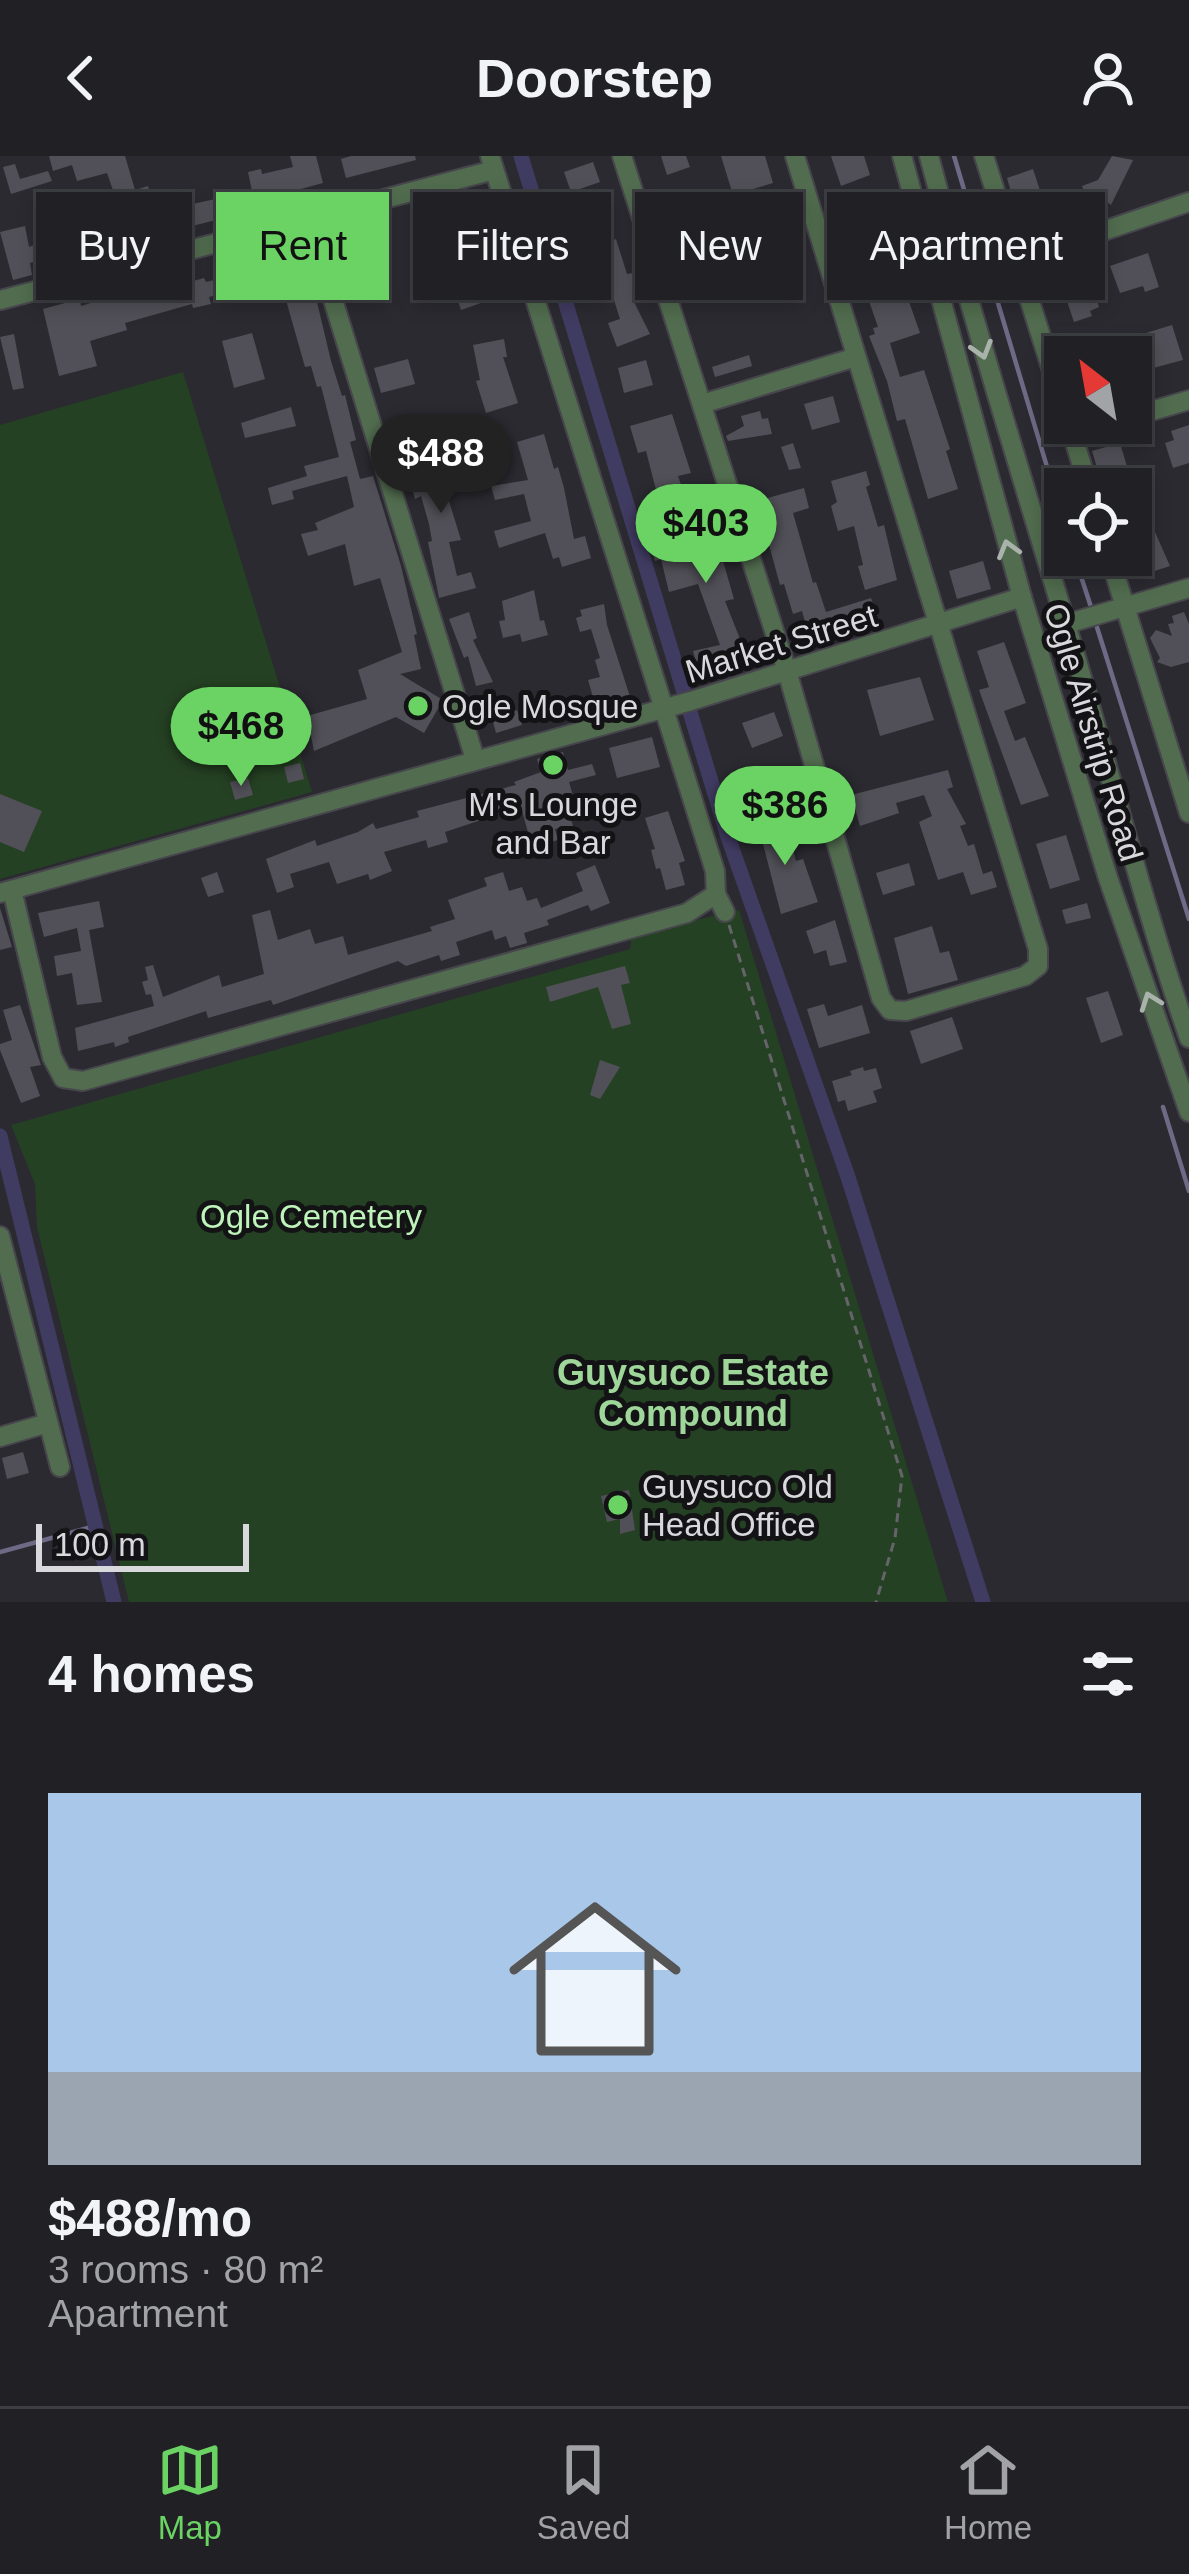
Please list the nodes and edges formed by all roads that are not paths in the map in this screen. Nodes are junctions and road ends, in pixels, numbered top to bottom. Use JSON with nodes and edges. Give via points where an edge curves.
{"nodes":[{"id":1,"x":622,"y":156,"type":"edge"},
{"id":2,"x":795,"y":156,"type":"edge"},
{"id":3,"x":902,"y":156,"type":"edge"},
{"id":4,"x":929,"y":156,"type":"edge"},
{"id":5,"x":983,"y":156,"type":"edge"},
{"id":6,"x":492,"y":163,"type":"edge"},
{"id":7,"x":994,"y":192,"type":"edge"},
{"id":8,"x":389,"y":194,"type":"edge"},
{"id":9,"x":1189,"y":202,"type":"edge"},
{"id":10,"x":1105,"y":231,"type":"edge"},
{"id":11,"x":216,"y":243,"type":"edge"},
{"id":12,"x":0,"y":300,"type":"edge"},
{"id":13,"x":333,"y":300,"type":"edge"},
{"id":14,"x":1029,"y":300,"type":"edge"},
{"id":15,"x":1044,"y":347,"type":"edge"},
{"id":16,"x":856,"y":357,"type":"junction"},
{"id":17,"x":1189,"y":400,"type":"edge"},
{"id":18,"x":701,"y":404,"type":"junction"},
{"id":19,"x":1152,"y":411,"type":"edge"},
{"id":20,"x":1112,"y":576,"type":"edge"},
{"id":21,"x":1189,"y":588,"type":"edge"},
{"id":22,"x":1022,"y":597,"type":"junction"},
{"id":23,"x":1117,"y":609,"type":"junction"},
{"id":24,"x":1070,"y":623,"type":"junction"},
{"id":25,"x":942,"y":625,"type":"junction"},
{"id":26,"x":788,"y":671,"type":"junction"},
{"id":27,"x":676,"y":705,"type":"junction"},
{"id":28,"x":475,"y":759,"type":"junction"},
{"id":29,"x":1184,"y":778,"type":"edge"},
{"id":30,"x":1189,"y":813,"type":"edge"},
{"id":31,"x":6,"y":891,"type":"edge"},
{"id":32,"x":1189,"y":1038,"type":"edge"},
{"id":33,"x":1189,"y":1112,"type":"edge"},
{"id":34,"x":0,"y":1236,"type":"edge"},
{"id":35,"x":8,"y":1302,"type":"edge"},
{"id":36,"x":48,"y":1423,"type":"junction"},
{"id":37,"x":0,"y":1437,"type":"edge"},
{"id":38,"x":60,"y":1467,"type":"dead end"}],
"edges":[{"from":1,"to":18,"type":"street"},
{"from":2,"to":16,"type":"street"},
{"from":22,"to":3,"type":"street","name":"Ogle Airstrip Road","one_way":true},
{"from":4,"to":24,"type":"street","name":"Ogle Airstrip Road","one_way":true,"via":[[972,320]]},
{"from":5,"to":7,"type":"street"},
{"from":6,"to":8,"type":"street"},
{"from":6,"to":27,"type":"street"},
{"from":9,"to":10,"type":"street"},
{"from":11,"to":12,"type":"street"},
{"from":13,"to":28,"type":"street"},
{"from":14,"to":15,"type":"street"},
{"from":16,"to":18,"type":"street"},
{"from":16,"to":25,"type":"street"},
{"from":17,"to":19,"type":"street"},
{"from":18,"to":26,"type":"street"},
{"from":20,"to":23,"type":"street"},
{"from":21,"to":23,"type":"street"},
{"from":22,"to":25,"type":"street","name":"Market Street"},
{"from":33,"to":22,"type":"street","name":"Ogle Airstrip Road","one_way":true},
{"from":23,"to":24,"type":"street"},
{"from":23,"to":29,"type":"street"},
{"from":24,"to":32,"type":"street","name":"Ogle Airstrip Road"},
{"from":25,"to":26,"type":"street","name":"Market Street"},
{"from":25,"to":26,"type":"street","via":[[1038,949],[1038,966],[1005,982],[906,1011],[885,1005]]},
{"from":26,"to":27,"type":"street","name":"Market Street"},
{"from":27,"to":28,"type":"street","name":"Market Street"},
{"from":27,"to":31,"type":"street","via":[[720,903],[83,1081],[63,1078],[52,1057]]},
{"from":28,"to":31,"type":"street","name":"Market Street"},
{"from":29,"to":30,"type":"street"},
{"from":34,"to":35,"type":"street"},
{"from":35,"to":36,"type":"street"},
{"from":36,"to":37,"type":"street"},
{"from":36,"to":38,"type":"street"}]}
